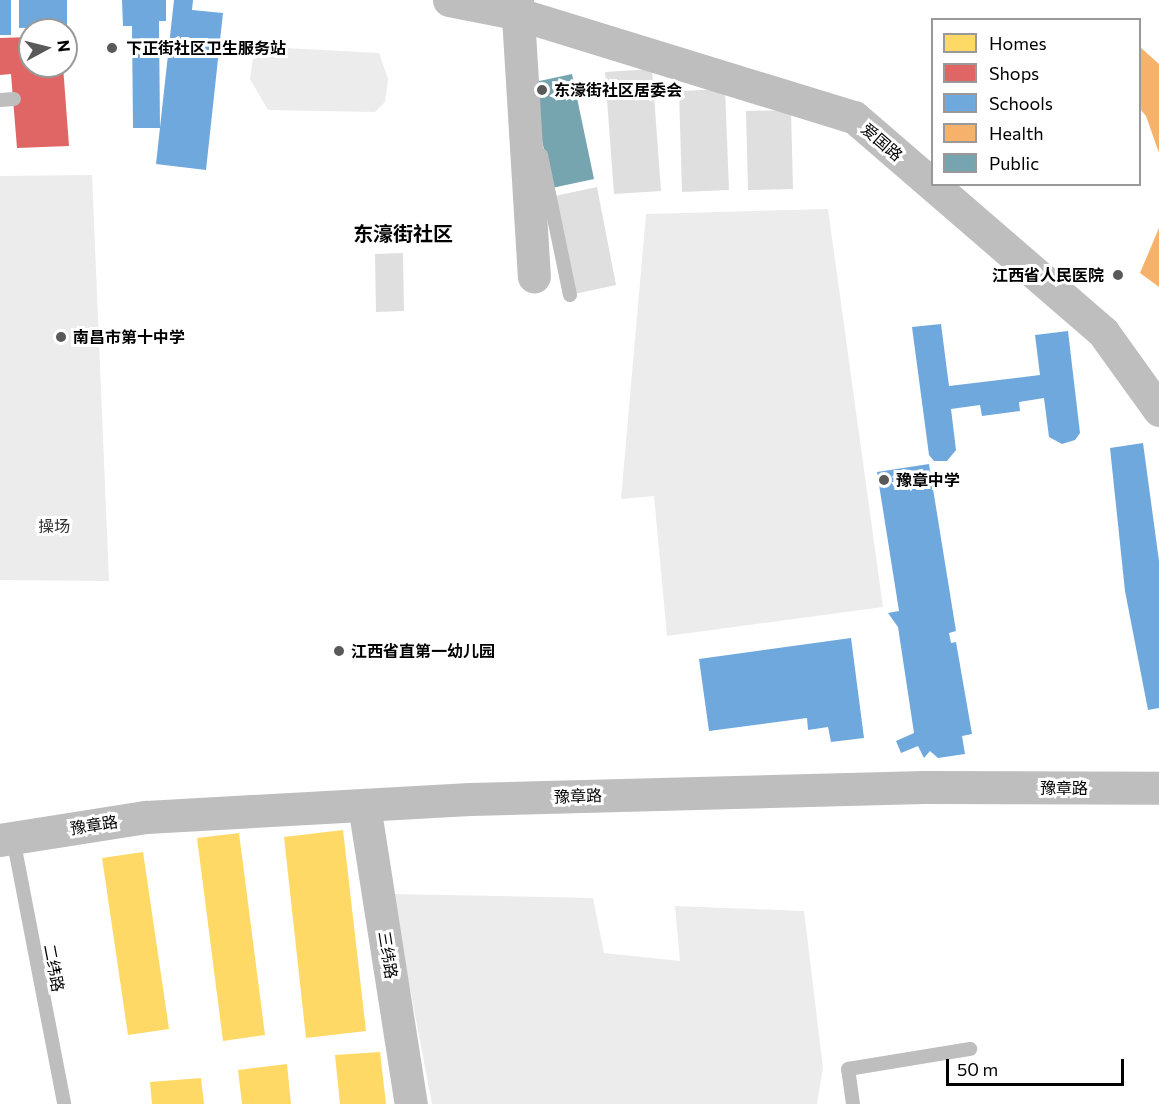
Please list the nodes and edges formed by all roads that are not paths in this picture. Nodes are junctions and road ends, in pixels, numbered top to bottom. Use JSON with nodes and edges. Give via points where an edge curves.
{"nodes":[{"id":1,"x":449,"y":0,"type":"edge"},
{"id":2,"x":517,"y":19,"type":"edge"},
{"id":3,"x":931,"y":183,"type":"edge"},
{"id":4,"x":934,"y":186,"type":"edge"},
{"id":5,"x":534,"y":276,"type":"dead end"},
{"id":6,"x":570,"y":295,"type":"dead end"},
{"id":7,"x":1159,"y":410,"type":"edge"},
{"id":8,"x":1159,"y":788,"type":"edge"},
{"id":9,"x":364,"y":805,"type":"junction"},
{"id":10,"x":6,"y":839,"type":"edge"},
{"id":11,"x":970,"y":1049,"type":"dead end"},
{"id":12,"x":64,"y":1104,"type":"edge"},
{"id":13,"x":411,"y":1104,"type":"edge"},
{"id":14,"x":854,"y":1104,"type":"edge"}],
"edges":[{"from":1,"to":2,"type":"street","name":"爱国路"},
{"from":2,"to":3,"type":"street","name":"爱国路","via":[[854,117]]},
{"from":2,"to":5,"type":"street"},
{"from":2,"to":6,"type":"lane"},
{"from":4,"to":7,"type":"street","name":"爱国路","via":[[1103,332]]},
{"from":8,"to":9,"type":"street","name":"豫章路","via":[[924,787]]},
{"from":9,"to":10,"type":"street","name":"豫章路","via":[[146,817]]},
{"from":9,"to":13,"type":"street","name":"三纬路"},
{"from":10,"to":12,"type":"lane","name":"二纬路"},
{"from":11,"to":14,"type":"lane","via":[[848,1069]]}]}
